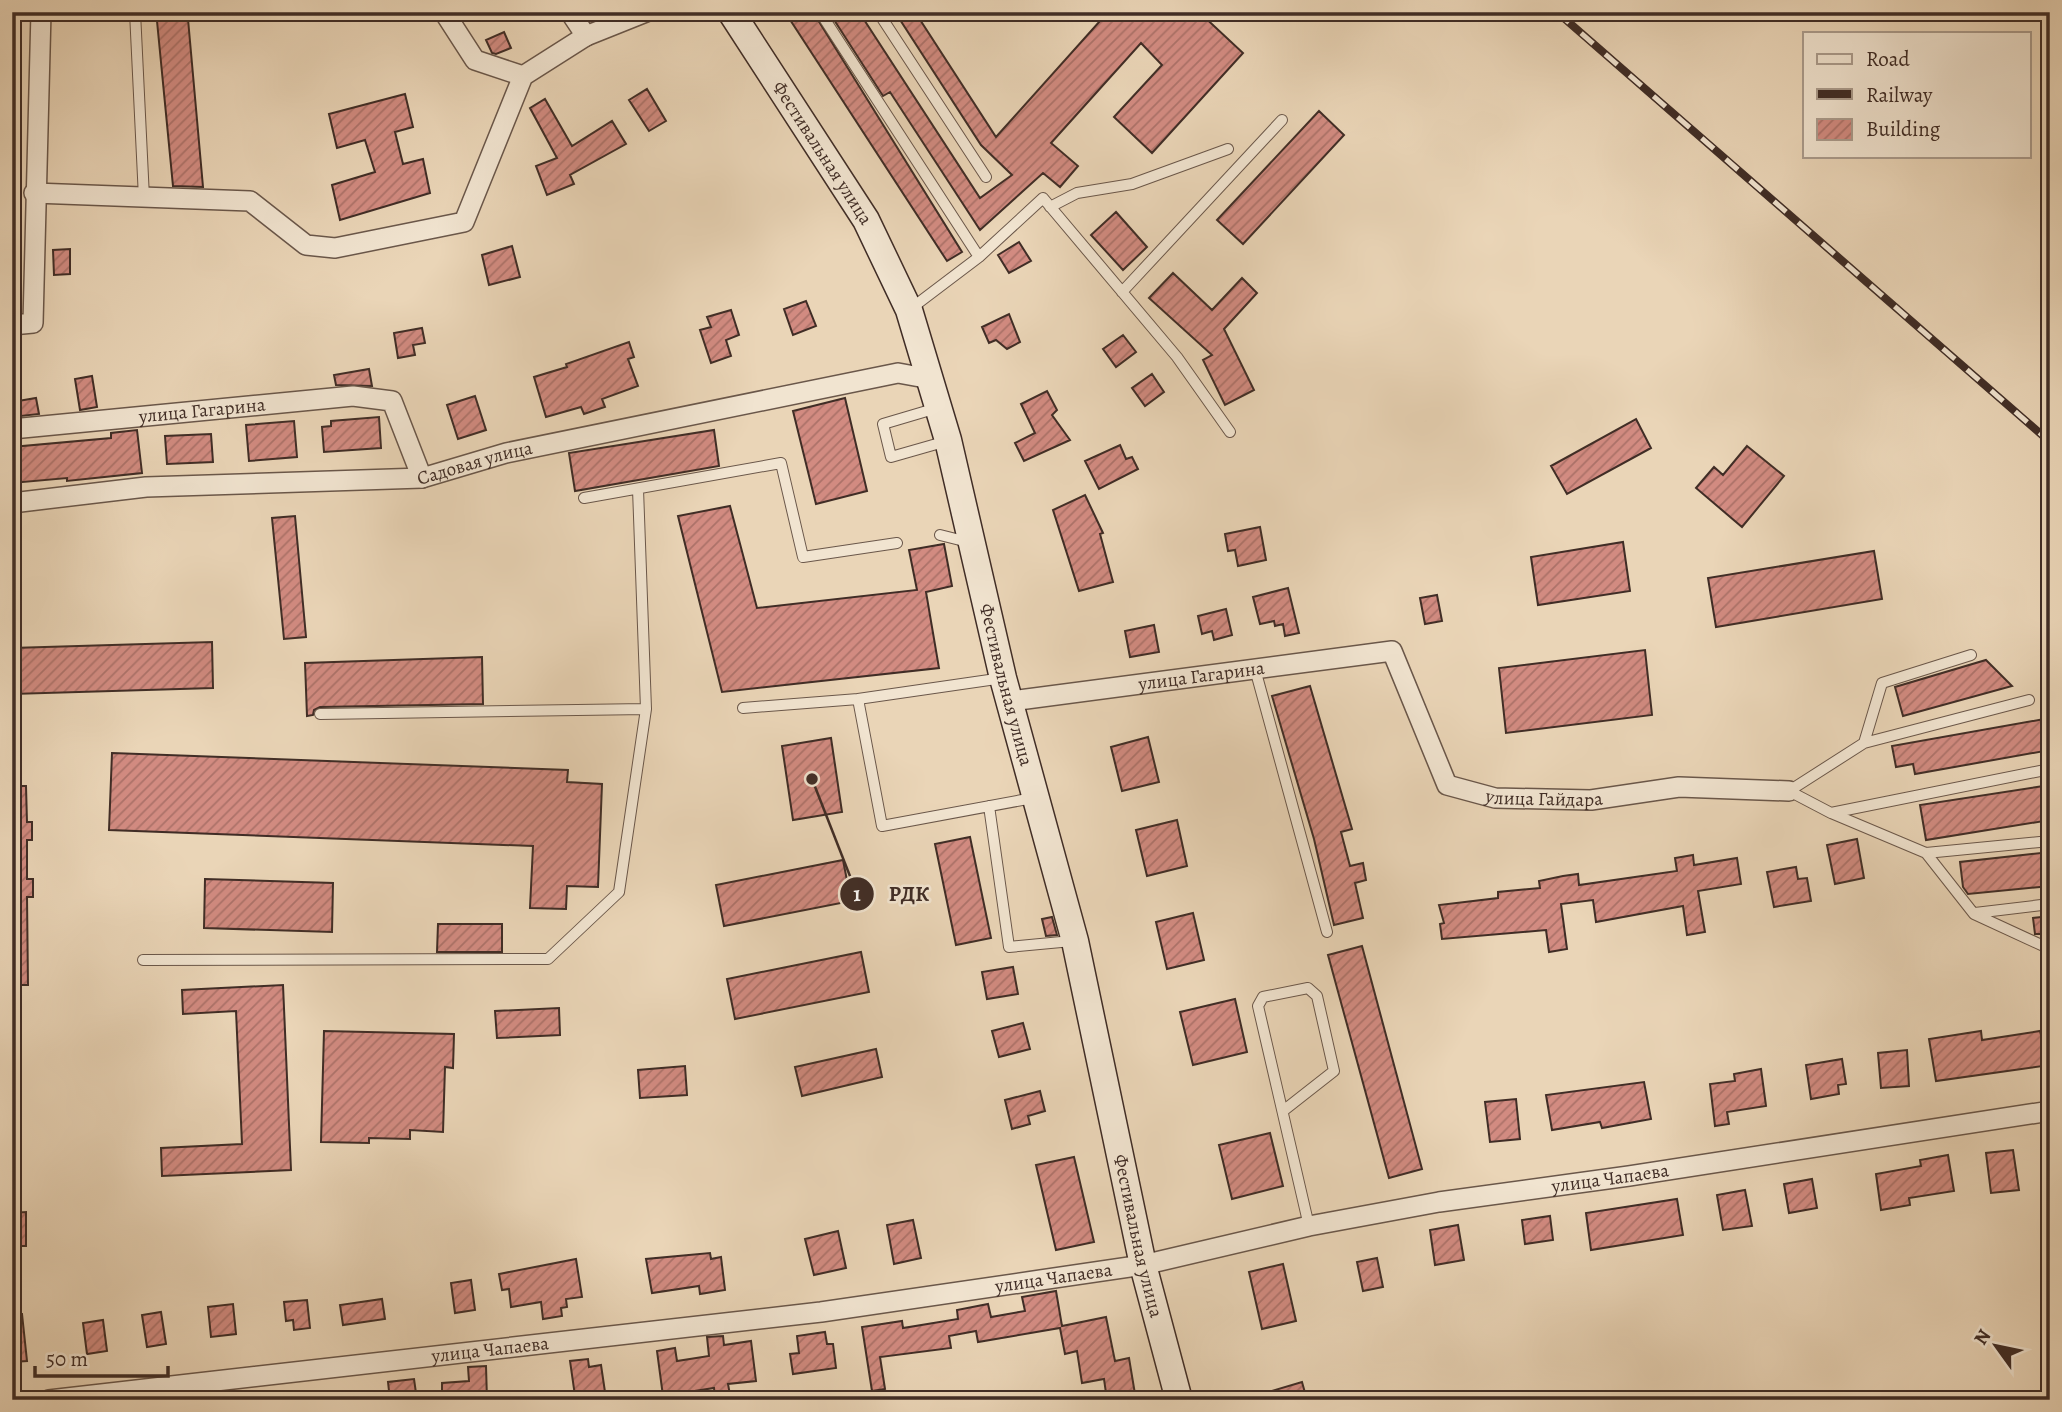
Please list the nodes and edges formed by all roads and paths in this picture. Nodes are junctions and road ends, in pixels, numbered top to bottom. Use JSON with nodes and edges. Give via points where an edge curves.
{"nodes":[{"id":1,"x":41,"y":12,"type":"edge"},
{"id":2,"x":135,"y":12,"type":"edge"},
{"id":3,"x":444,"y":12,"type":"edge"},
{"id":4,"x":570,"y":12,"type":"edge"},
{"id":5,"x":646,"y":12,"type":"edge"},
{"id":6,"x":732,"y":12,"type":"edge"},
{"id":7,"x":820,"y":12,"type":"edge"},
{"id":8,"x":878,"y":12,"type":"edge"},
{"id":9,"x":586,"y":36,"type":"junction"},
{"id":10,"x":523,"y":76,"type":"junction"},
{"id":11,"x":1282,"y":120,"type":"dead end"},
{"id":12,"x":1228,"y":149,"type":"dead end"},
{"id":13,"x":986,"y":177,"type":"dead end"},
{"id":14,"x":34,"y":193,"type":"junction"},
{"id":15,"x":144,"y":199,"type":"junction"},
{"id":16,"x":1050,"y":207,"type":"junction"},
{"id":17,"x":979,"y":257,"type":"junction"},
{"id":18,"x":1122,"y":292,"type":"junction"},
{"id":19,"x":909,"y":310,"type":"junction"},
{"id":20,"x":12,"y":325,"type":"edge"},
{"id":21,"x":931,"y":379,"type":"junction"},
{"id":22,"x":938,"y":408,"type":"junction"},
{"id":23,"x":12,"y":429,"type":"edge"},
{"id":24,"x":1230,"y":432,"type":"dead end"},
{"id":25,"x":948,"y":440,"type":"junction"},
{"id":26,"x":422,"y":478,"type":"junction"},
{"id":27,"x":638,"y":489,"type":"junction"},
{"id":28,"x":584,"y":498,"type":"dead end"},
{"id":29,"x":12,"y":503,"type":"edge"},
{"id":30,"x":940,"y":535,"type":"dead end"},
{"id":31,"x":897,"y":543,"type":"dead end"},
{"id":32,"x":971,"y":543,"type":"junction"},
{"id":33,"x":1392,"y":651,"type":"joint"},
{"id":34,"x":1971,"y":655,"type":"dead end"},
{"id":35,"x":1255,"y":669,"type":"junction"},
{"id":36,"x":1007,"y":690,"type":"junction"},
{"id":37,"x":858,"y":699,"type":"junction"},
{"id":38,"x":2029,"y":700,"type":"dead end"},
{"id":39,"x":743,"y":708,"type":"dead end"},
{"id":40,"x":646,"y":709,"type":"junction"},
{"id":41,"x":320,"y":714,"type":"dead end"},
{"id":42,"x":1864,"y":743,"type":"junction"},
{"id":43,"x":2050,"y":769,"type":"edge"},
{"id":44,"x":1789,"y":791,"type":"junction"},
{"id":45,"x":1036,"y":797,"type":"junction"},
{"id":46,"x":989,"y":806,"type":"junction"},
{"id":47,"x":1831,"y":813,"type":"junction"},
{"id":48,"x":2050,"y":841,"type":"edge"},
{"id":49,"x":1926,"y":853,"type":"junction"},
{"id":50,"x":2050,"y":904,"type":"edge"},
{"id":51,"x":1974,"y":914,"type":"junction"},
{"id":52,"x":1326,"y":932,"type":"dead end"},
{"id":53,"x":1075,"y":941,"type":"junction"},
{"id":54,"x":2050,"y":949,"type":"edge"},
{"id":55,"x":143,"y":960,"type":"dead end"},
{"id":56,"x":1283,"y":1111,"type":"junction"},
{"id":57,"x":2050,"y":1111,"type":"edge"},
{"id":58,"x":1309,"y":1226,"type":"junction"},
{"id":59,"x":1143,"y":1265,"type":"junction"},
{"id":60,"x":49,"y":1400,"type":"edge"},
{"id":61,"x":1179,"y":1400,"type":"edge"}],
"edges":[{"from":1,"to":14,"type":"street"},
{"from":2,"to":15,"type":"lane"},
{"from":3,"to":10,"type":"street","via":[[475,60]]},
{"from":4,"to":9,"type":"street"},
{"from":5,"to":9,"type":"street"},
{"from":6,"to":19,"type":"street","name":"Фестивальная улица","via":[[866,220]]},
{"from":7,"to":17,"type":"lane"},
{"from":8,"to":13,"type":"lane"},
{"from":9,"to":10,"type":"street"},
{"from":10,"to":15,"type":"street","via":[[464,222],[335,248],[306,245],[250,201]]},
{"from":11,"to":18,"type":"lane"},
{"from":12,"to":16,"type":"lane","via":[[1132,184],[1077,193]]},
{"from":14,"to":15,"type":"street"},
{"from":14,"to":20,"type":"street","via":[[33,323]]},
{"from":16,"to":17,"type":"lane","via":[[1043,198]]},
{"from":16,"to":18,"type":"lane"},
{"from":17,"to":19,"type":"lane"},
{"from":18,"to":24,"type":"lane"},
{"from":19,"to":21,"type":"street","name":"Фестивальная улица"},
{"from":21,"to":22,"type":"street","name":"Фестивальная улица"},
{"from":21,"to":26,"type":"street","name":"Садовая улица","via":[[898,373],[506,453]]},
{"from":22,"to":25,"type":"street","name":"Фестивальная улица"},
{"from":22,"to":25,"type":"lane","via":[[883,424],[891,457]]},
{"from":23,"to":26,"type":"street","name":"улица Гагарина","via":[[353,396],[392,401]]},
{"from":25,"to":32,"type":"street","name":"Фестивальная улица"},
{"from":26,"to":29,"type":"street","name":"Садовая улица","via":[[146,487]]},
{"from":27,"to":28,"type":"lane"},
{"from":27,"to":31,"type":"lane","via":[[781,463],[803,557]]},
{"from":27,"to":40,"type":"lane"},
{"from":30,"to":32,"type":"lane"},
{"from":32,"to":36,"type":"street","name":"Фестивальная улица"},
{"from":33,"to":35,"type":"street","name":"улица Гагарина"},
{"from":33,"to":44,"type":"street","name":"улица Гайдара","via":[[1447,785],[1495,798],[1577,800],[1679,787]]},
{"from":34,"to":42,"type":"lane","via":[[1882,683]]},
{"from":35,"to":36,"type":"street","name":"улица Гагарина"},
{"from":35,"to":52,"type":"lane"},
{"from":36,"to":37,"type":"lane"},
{"from":36,"to":45,"type":"street","name":"Фестивальная улица"},
{"from":37,"to":39,"type":"lane"},
{"from":37,"to":46,"type":"lane","via":[[882,826]]},
{"from":38,"to":42,"type":"lane"},
{"from":40,"to":41,"type":"lane"},
{"from":40,"to":55,"type":"lane","via":[[619,892],[548,959]]},
{"from":42,"to":44,"type":"lane"},
{"from":43,"to":47,"type":"lane"},
{"from":44,"to":47,"type":"lane"},
{"from":45,"to":46,"type":"lane"},
{"from":45,"to":53,"type":"street","name":"Фестивальная улица"},
{"from":46,"to":53,"type":"lane","via":[[1009,947]]},
{"from":47,"to":49,"type":"lane"},
{"from":48,"to":49,"type":"lane"},
{"from":49,"to":51,"type":"lane"},
{"from":50,"to":51,"type":"lane"},
{"from":51,"to":54,"type":"lane"},
{"from":53,"to":59,"type":"street","name":"Фестивальная улица"},
{"from":56,"to":56,"type":"lane","via":[[1258,1006],[1263,997],[1308,988],[1317,996],[1334,1071]]},
{"from":56,"to":58,"type":"lane"},
{"from":57,"to":58,"type":"street","name":"улица Чапаева","via":[[1438,1202]]},
{"from":58,"to":59,"type":"street","name":"улица Чапаева"},
{"from":59,"to":60,"type":"street","name":"улица Чапаева","via":[[821,1312]]},
{"from":59,"to":61,"type":"street","name":"Фестивальная улица"}]}
